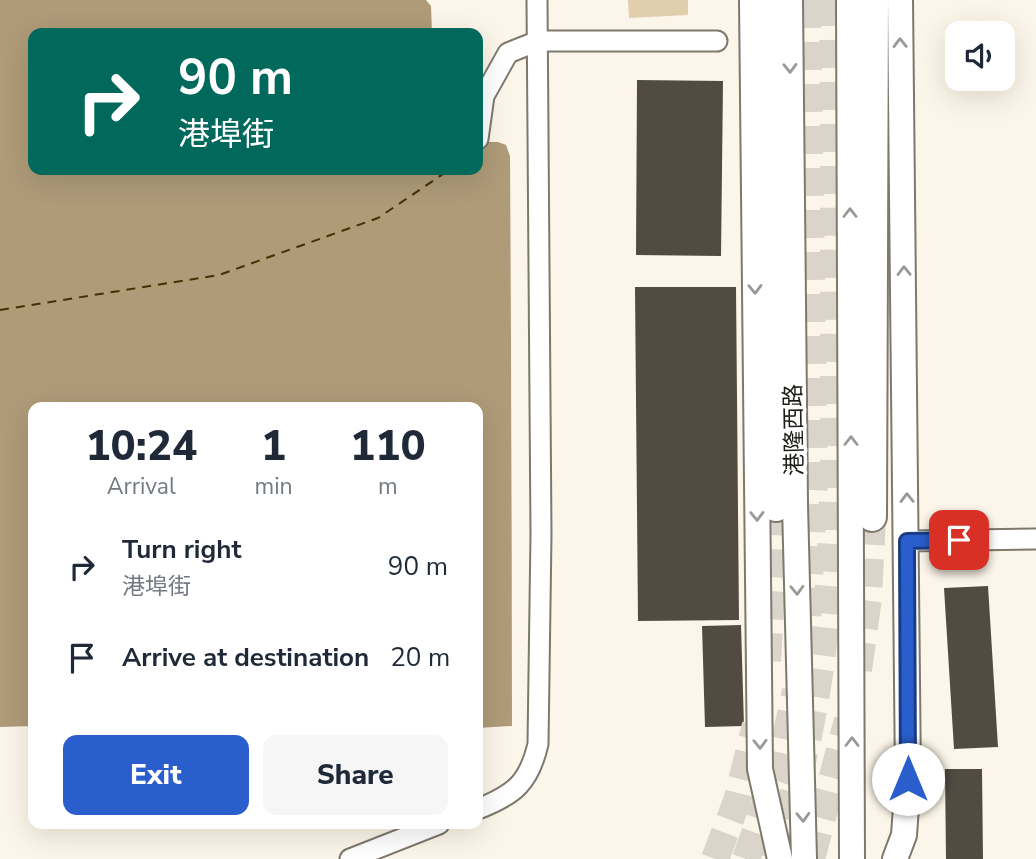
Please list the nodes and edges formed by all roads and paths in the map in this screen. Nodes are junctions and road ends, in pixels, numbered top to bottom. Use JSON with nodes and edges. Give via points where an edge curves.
{"nodes":[{"id":1,"x":537,"y":0,"type":"edge"},
{"id":2,"x":752,"y":0,"type":"edge"},
{"id":3,"x":768,"y":0,"type":"edge"},
{"id":4,"x":790,"y":0,"type":"edge"},
{"id":5,"x":849,"y":0,"type":"edge"},
{"id":6,"x":874,"y":0,"type":"edge"},
{"id":7,"x":900,"y":0,"type":"edge"},
{"id":8,"x":538,"y":41,"type":"junction"},
{"id":9,"x":717,"y":41,"type":"dead end"},
{"id":10,"x":483,"y":103,"type":"edge"},
{"id":11,"x":776,"y":507,"type":"tunnel mouth"},
{"id":12,"x":872,"y":517,"type":"tunnel mouth"},
{"id":13,"x":1036,"y":539,"type":"edge"},
{"id":14,"x":907,"y":541,"type":"junction"},
{"id":15,"x":483,"y":806,"type":"edge"},
{"id":16,"x":426,"y":829,"type":"edge"},
{"id":17,"x":350,"y":859,"type":"edge"},
{"id":18,"x":780,"y":859,"type":"edge"},
{"id":19,"x":804,"y":859,"type":"edge"},
{"id":20,"x":852,"y":859,"type":"edge"},
{"id":21,"x":895,"y":859,"type":"edge"}],
"edges":[{"from":1,"to":8,"type":"street"},
{"from":2,"to":18,"type":"main road","one_way":true,"via":[[760,769]]},
{"from":3,"to":11,"type":"highway"},
{"from":4,"to":19,"type":"main road","name":"港隆西路","one_way":true},
{"from":20,"to":5,"type":"main road","one_way":true},
{"from":6,"to":12,"type":"highway"},
{"from":14,"to":7,"type":"main road","one_way":true},
{"from":8,"to":9,"type":"street"},
{"from":8,"to":10,"type":"street","via":[[508,53]]},
{"from":8,"to":15,"type":"street","via":[[538,744],[533,768],[519,787]]},
{"from":13,"to":14,"type":"street"},
{"from":14,"to":21,"type":"main road","via":[[908,779],[904,835]]},
{"from":16,"to":17,"type":"street"}]}
